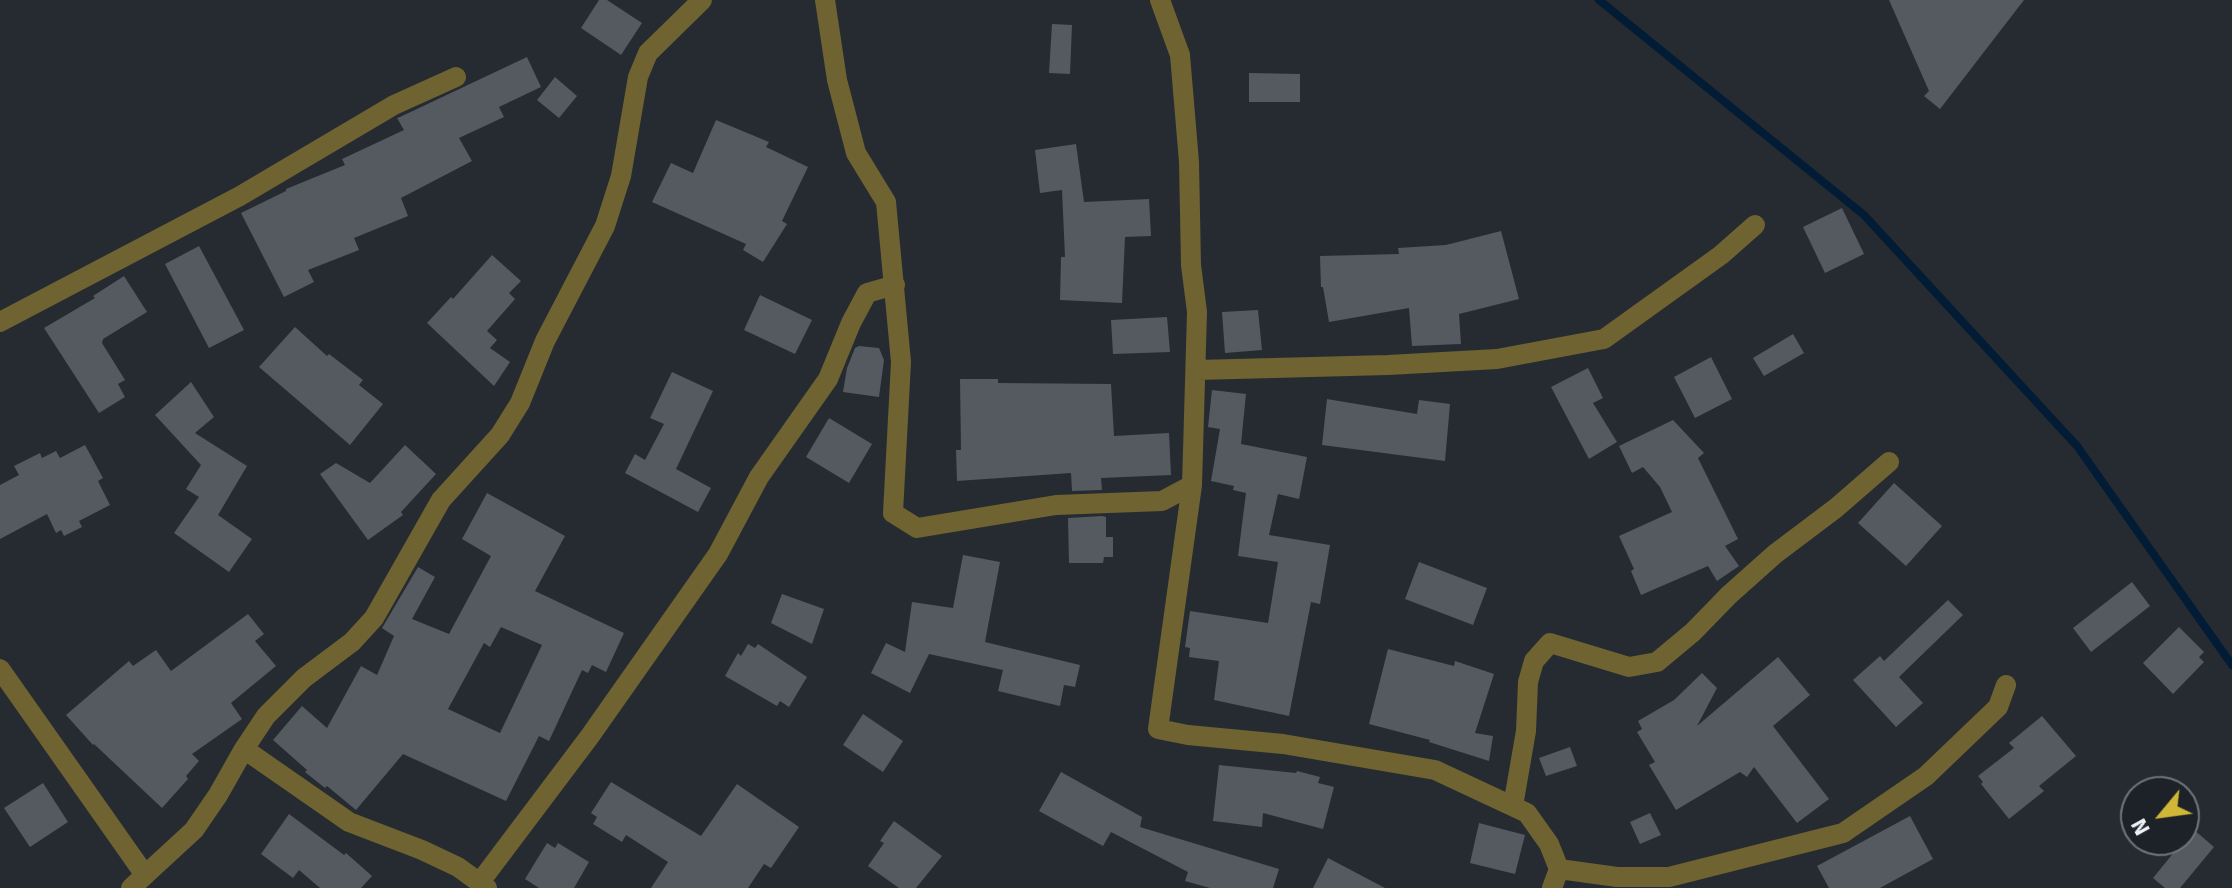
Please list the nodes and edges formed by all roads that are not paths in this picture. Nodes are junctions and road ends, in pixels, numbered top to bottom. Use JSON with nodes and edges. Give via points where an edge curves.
{"nodes":[{"id":1,"x":702,"y":0,"type":"edge"},
{"id":2,"x":825,"y":0,"type":"edge"},
{"id":3,"x":1160,"y":0,"type":"edge"},
{"id":4,"x":456,"y":77,"type":"dead end"},
{"id":5,"x":1755,"y":225,"type":"dead end"},
{"id":6,"x":895,"y":285,"type":"junction"},
{"id":7,"x":0,"y":322,"type":"edge"},
{"id":8,"x":1197,"y":370,"type":"junction"},
{"id":9,"x":1889,"y":462,"type":"dead end"},
{"id":10,"x":1192,"y":485,"type":"junction"},
{"id":11,"x":0,"y":669,"type":"edge"},
{"id":12,"x":2006,"y":685,"type":"dead end"},
{"id":13,"x":244,"y":749,"type":"junction"},
{"id":14,"x":1513,"y":806,"type":"junction"},
{"id":15,"x":1556,"y":879,"type":"edge"},
{"id":16,"x":138,"y":882,"type":"edge"},
{"id":17,"x":483,"y":885,"type":"edge"}],
"edges":[{"from":1,"to":13,"type":"street","via":[[648,53],[605,226],[545,341],[520,403],[500,435],[441,500],[374,618],[294,687]]},
{"from":2,"to":6,"type":"street","via":[[837,80],[856,153],[886,202]]},
{"from":3,"to":8,"type":"street","via":[[1180,55]]},
{"from":4,"to":7,"type":"street","via":[[394,105],[240,196]]},
{"from":5,"to":8,"type":"street","via":[[1604,339],[1497,359]]},
{"from":6,"to":10,"type":"street","via":[[901,362],[893,513],[917,528],[1056,505],[1162,501]]},
{"from":6,"to":17,"type":"street","via":[[867,293],[828,379],[759,477],[718,554]]},
{"from":8,"to":10,"type":"street"},
{"from":9,"to":14,"type":"street","via":[[1775,554],[1657,662],[1629,667],[1550,643],[1534,661],[1528,682]]},
{"from":10,"to":14,"type":"street","via":[[1158,729],[1435,770]]},
{"from":11,"to":16,"type":"street"},
{"from":12,"to":15,"type":"street","via":[[1998,707],[1926,776],[1843,833],[1669,877]]},
{"from":13,"to":16,"type":"street","via":[[194,830]]},
{"from":13,"to":17,"type":"street","via":[[349,822],[422,850]]},
{"from":14,"to":15,"type":"street","via":[[1527,813],[1549,844]]}]}
